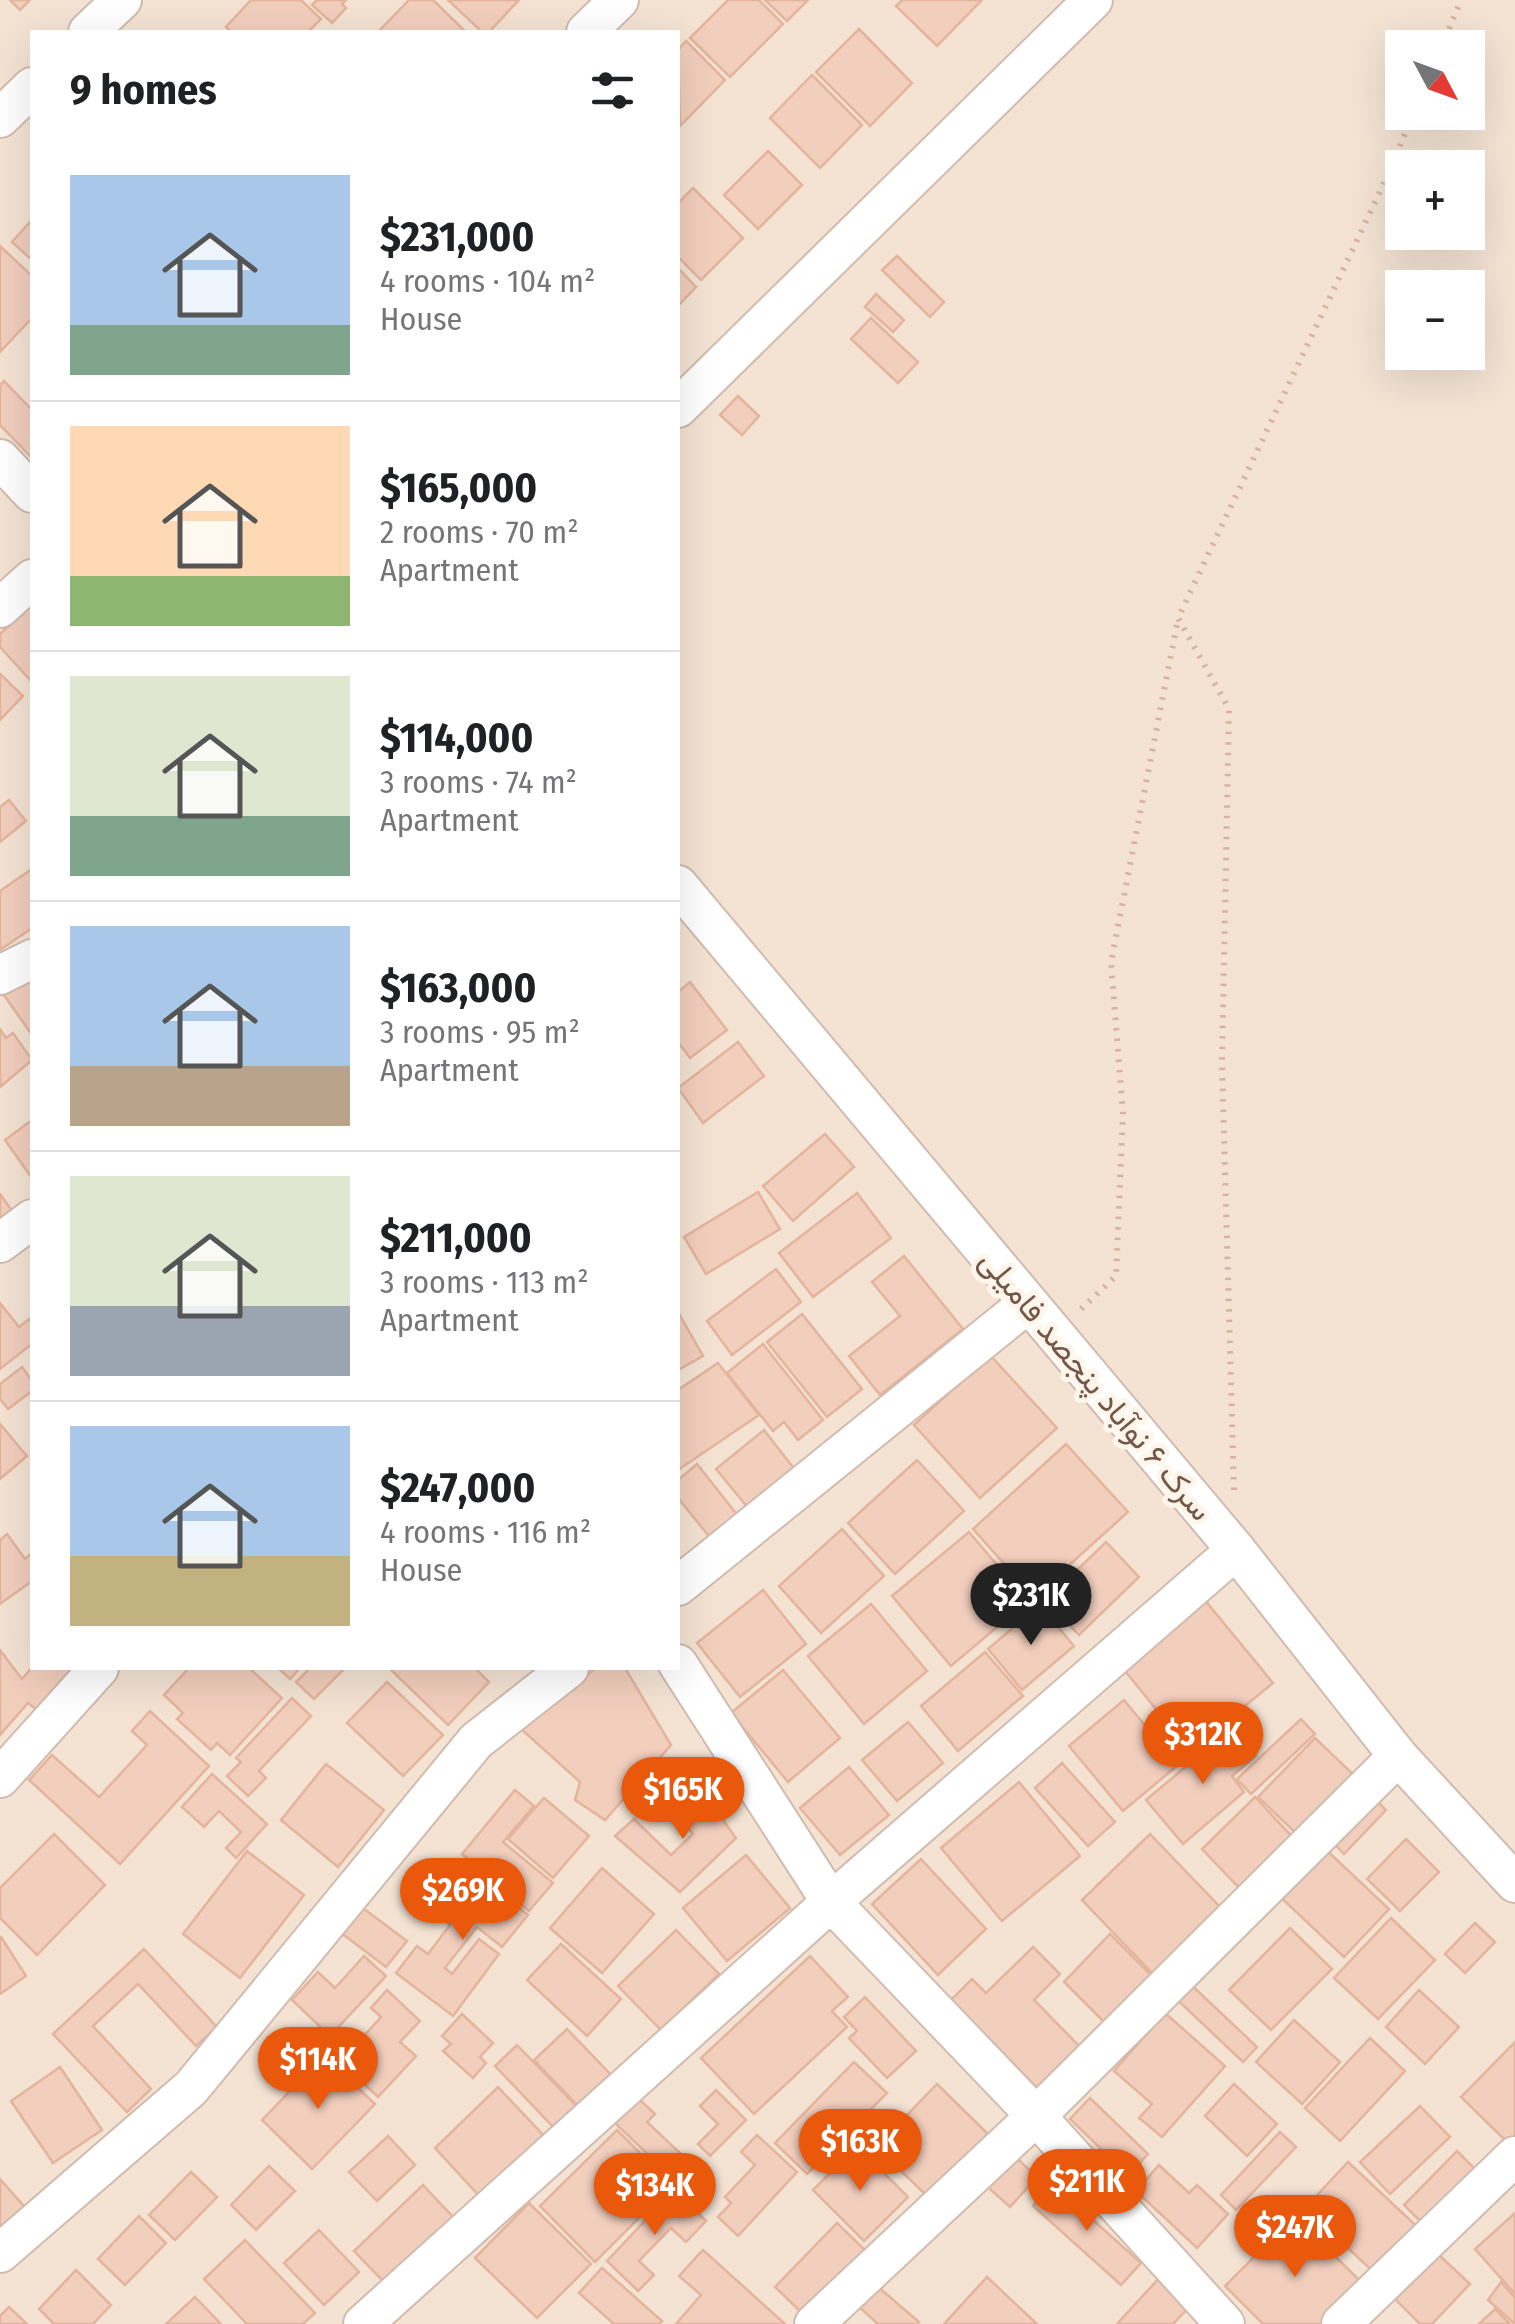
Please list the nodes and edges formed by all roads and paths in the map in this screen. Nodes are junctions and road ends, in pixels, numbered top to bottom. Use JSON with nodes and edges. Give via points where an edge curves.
{"nodes":[{"id":1,"x":122,"y":0,"type":"edge"},
{"id":2,"x":619,"y":0,"type":"edge"},
{"id":3,"x":1093,"y":0,"type":"edge"},
{"id":4,"x":1461,"y":0,"type":"edge"},
{"id":5,"x":90,"y":30,"type":"edge"},
{"id":6,"x":588,"y":30,"type":"edge"},
{"id":7,"x":1448,"y":30,"type":"edge"},
{"id":8,"x":30,"y":89,"type":"edge"},
{"id":9,"x":0,"y":118,"type":"edge"},
{"id":10,"x":1406,"y":130,"type":"edge"},
{"id":11,"x":680,"y":406,"type":"edge"},
{"id":12,"x":0,"y":460,"type":"edge"},
{"id":13,"x":30,"y":491,"type":"edge"},
{"id":14,"x":30,"y":581,"type":"edge"},
{"id":15,"x":0,"y":608,"type":"edge"},
{"id":16,"x":1178,"y":618,"type":"junction"},
{"id":17,"x":680,"y":886,"type":"edge"},
{"id":18,"x":30,"y":960,"type":"edge"},
{"id":19,"x":0,"y":975,"type":"edge"},
{"id":20,"x":30,"y":1222,"type":"edge"},
{"id":21,"x":0,"y":1244,"type":"edge"},
{"id":22,"x":1027,"y":1304,"type":"junction"},
{"id":23,"x":1054,"y":1334,"type":"junction"},
{"id":24,"x":1234,"y":1492,"type":"dead end"},
{"id":25,"x":1236,"y":1550,"type":"junction"},
{"id":26,"x":680,"y":1584,"type":"edge"},
{"id":27,"x":680,"y":1667,"type":"edge"},
{"id":28,"x":97,"y":1670,"type":"edge"},
{"id":29,"x":566,"y":1670,"type":"edge"},
{"id":30,"x":1398,"y":1756,"type":"junction"},
{"id":31,"x":0,"y":1778,"type":"edge"},
{"id":32,"x":1515,"y":1884,"type":"edge"},
{"id":33,"x":831,"y":1902,"type":"junction"},
{"id":34,"x":1036,"y":2116,"type":"junction"},
{"id":35,"x":1515,"y":2156,"type":"edge"},
{"id":36,"x":0,"y":2253,"type":"edge"},
{"id":37,"x":364,"y":2324,"type":"edge"},
{"id":38,"x":814,"y":2324,"type":"edge"},
{"id":39,"x":1226,"y":2324,"type":"edge"},
{"id":40,"x":1340,"y":2324,"type":"edge"}],
"edges":[{"from":1,"to":5,"type":"street"},
{"from":2,"to":6,"type":"street"},
{"from":3,"to":11,"type":"street"},
{"from":4,"to":7,"type":"path"},
{"from":8,"to":9,"type":"street"},
{"from":10,"to":16,"type":"path"},
{"from":12,"to":13,"type":"street"},
{"from":14,"to":15,"type":"street"},
{"from":16,"to":23,"type":"path","via":[[1111,962],[1123,1113],[1116,1276]]},
{"from":16,"to":24,"type":"path","via":[[1229,709],[1222,1063]]},
{"from":17,"to":22,"type":"street","name":"سرک ۶ نوآباد پنجصد فامیلی"},
{"from":18,"to":19,"type":"street"},
{"from":20,"to":21,"type":"street"},
{"from":22,"to":23,"type":"street","name":"سرک ۶ نوآباد پنجصد فامیلی"},
{"from":22,"to":26,"type":"street"},
{"from":23,"to":25,"type":"street","name":"سرک ۶ نوآباد پنجصد فامیلی"},
{"from":25,"to":30,"type":"street","name":"سرک ۶ نوآباد پنجصد فامیلی"},
{"from":25,"to":33,"type":"street"},
{"from":27,"to":33,"type":"street"},
{"from":28,"to":31,"type":"street"},
{"from":29,"to":36,"type":"street","via":[[476,1742],[191,2088]]},
{"from":30,"to":32,"type":"street","name":"سرک ۶ نوآباد پنجصد فامیلی"},
{"from":30,"to":34,"type":"street"},
{"from":33,"to":34,"type":"street"},
{"from":33,"to":37,"type":"street"},
{"from":34,"to":38,"type":"street"},
{"from":34,"to":39,"type":"street"},
{"from":35,"to":40,"type":"street"}]}
